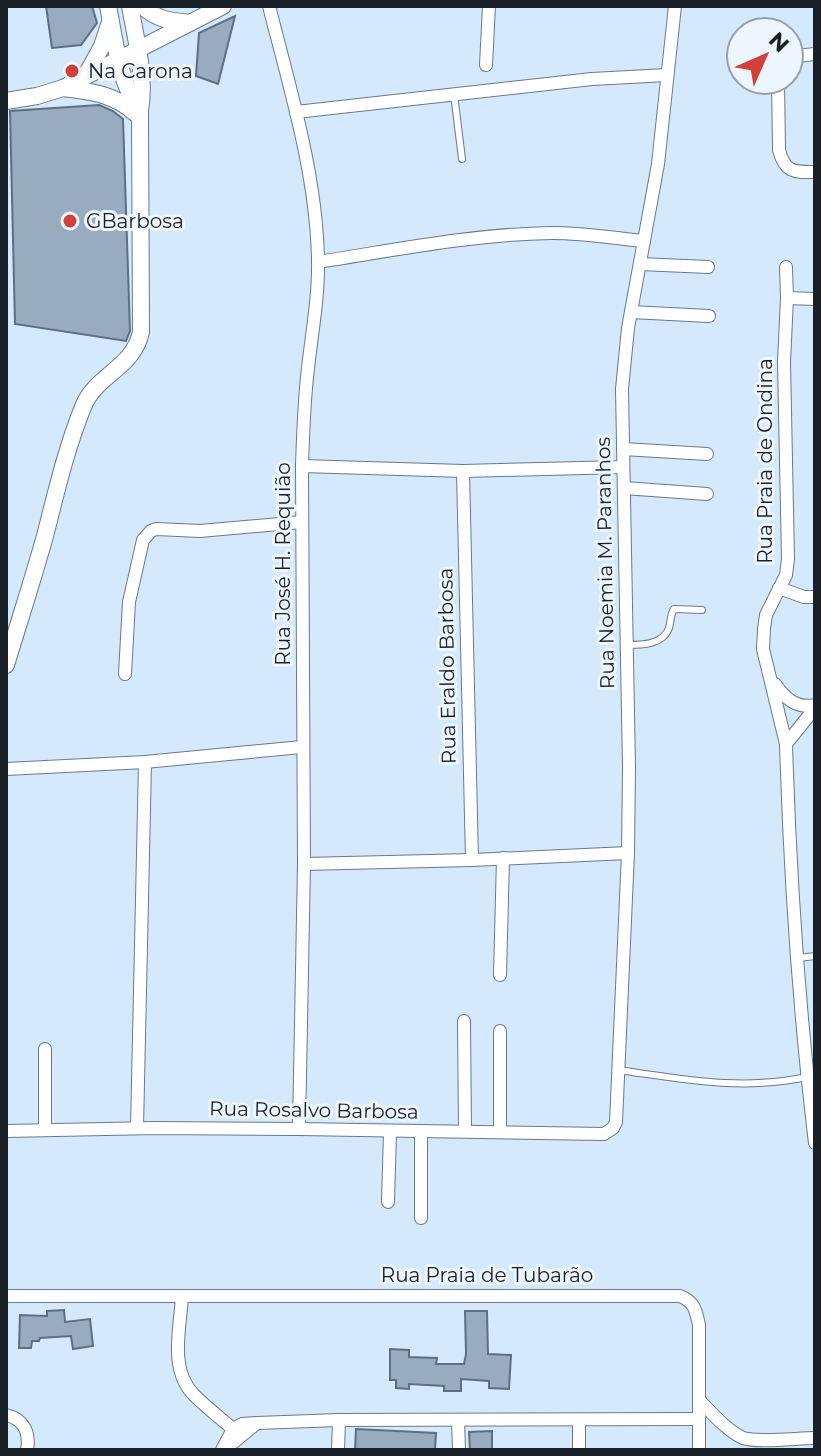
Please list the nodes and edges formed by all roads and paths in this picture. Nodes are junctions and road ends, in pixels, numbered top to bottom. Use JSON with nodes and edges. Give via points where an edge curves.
{"nodes":[{"id":1,"x":130,"y":6,"type":"edge"},
{"id":2,"x":142,"y":6,"type":"edge"},
{"id":3,"x":223,"y":6,"type":"edge"},
{"id":4,"x":269,"y":6,"type":"edge"},
{"id":5,"x":489,"y":6,"type":"edge"},
{"id":6,"x":675,"y":6,"type":"edge"},
{"id":7,"x":109,"y":13,"type":"edge"},
{"id":8,"x":192,"y":23,"type":"junction"},
{"id":9,"x":138,"y":51,"type":"junction"},
{"id":10,"x":119,"y":60,"type":"junction"},
{"id":11,"x":486,"y":65,"type":"dead end"},
{"id":12,"x":667,"y":75,"type":"junction"},
{"id":13,"x":85,"y":77,"type":"junction"},
{"id":14,"x":63,"y":88,"type":"junction"},
{"id":15,"x":454,"y":94,"type":"junction"},
{"id":16,"x":778,"y":96,"type":"edge"},
{"id":17,"x":7,"y":98,"type":"edge"},
{"id":18,"x":296,"y":112,"type":"junction"},
{"id":19,"x":140,"y":114,"type":"junction"},
{"id":20,"x":462,"y":159,"type":"dead end"},
{"id":21,"x":815,"y":172,"type":"edge"},
{"id":22,"x":644,"y":241,"type":"junction"},
{"id":23,"x":318,"y":262,"type":"junction"},
{"id":24,"x":640,"y":264,"type":"junction"},
{"id":25,"x":708,"y":267,"type":"dead end"},
{"id":26,"x":786,"y":267,"type":"dead end"},
{"id":27,"x":787,"y":298,"type":"junction"},
{"id":28,"x":815,"y":299,"type":"edge"},
{"id":29,"x":631,"y":312,"type":"junction"},
{"id":30,"x":709,"y":316,"type":"dead end"},
{"id":31,"x":623,"y":449,"type":"junction"},
{"id":32,"x":707,"y":454,"type":"dead end"},
{"id":33,"x":302,"y":466,"type":"junction"},
{"id":34,"x":623,"y":467,"type":"junction"},
{"id":35,"x":463,"y":471,"type":"junction"},
{"id":36,"x":624,"y":488,"type":"junction"},
{"id":37,"x":707,"y":494,"type":"dead end"},
{"id":38,"x":302,"y":522,"type":"junction"},
{"id":39,"x":779,"y":588,"type":"junction"},
{"id":40,"x":815,"y":597,"type":"edge"},
{"id":41,"x":702,"y":610,"type":"dead end"},
{"id":42,"x":627,"y":645,"type":"junction"},
{"id":43,"x":6,"y":665,"type":"edge"},
{"id":44,"x":125,"y":674,"type":"dead end"},
{"id":45,"x":773,"y":682,"type":"junction"},
{"id":46,"x":815,"y":706,"type":"edge"},
{"id":47,"x":786,"y":744,"type":"junction"},
{"id":48,"x":302,"y":747,"type":"junction"},
{"id":49,"x":145,"y":762,"type":"junction"},
{"id":50,"x":6,"y":769,"type":"edge"},
{"id":51,"x":628,"y":853,"type":"junction"},
{"id":52,"x":503,"y":858,"type":"junction"},
{"id":53,"x":472,"y":860,"type":"junction"},
{"id":54,"x":304,"y":864,"type":"junction"},
{"id":55,"x":815,"y":956,"type":"edge"},
{"id":56,"x":798,"y":958,"type":"junction"},
{"id":57,"x":500,"y":975,"type":"dead end"},
{"id":58,"x":464,"y":1021,"type":"dead end"},
{"id":59,"x":500,"y":1031,"type":"dead end"},
{"id":60,"x":809,"y":1038,"type":"edge"},
{"id":61,"x":45,"y":1049,"type":"dead end"},
{"id":62,"x":618,"y":1070,"type":"junction"},
{"id":63,"x":807,"y":1077,"type":"junction"},
{"id":64,"x":616,"y":1122,"type":"joint"},
{"id":65,"x":137,"y":1128,"type":"junction"},
{"id":66,"x":299,"y":1129,"type":"junction"},
{"id":67,"x":45,"y":1130,"type":"junction"},
{"id":68,"x":6,"y":1131,"type":"edge"},
{"id":69,"x":465,"y":1131,"type":"junction"},
{"id":70,"x":500,"y":1131,"type":"junction"},
{"id":71,"x":390,"y":1132,"type":"junction"},
{"id":72,"x":421,"y":1132,"type":"junction"},
{"id":73,"x":815,"y":1143,"type":"edge"},
{"id":74,"x":388,"y":1202,"type":"dead end"},
{"id":75,"x":421,"y":1218,"type":"dead end"},
{"id":76,"x":6,"y":1296,"type":"edge"},
{"id":77,"x":182,"y":1297,"type":"junction"},
{"id":78,"x":699,"y":1400,"type":"junction"},
{"id":79,"x":6,"y":1415,"type":"edge"},
{"id":80,"x":699,"y":1419,"type":"junction"},
{"id":81,"x":339,"y":1420,"type":"junction"},
{"id":82,"x":458,"y":1420,"type":"junction"},
{"id":83,"x":579,"y":1420,"type":"junction"},
{"id":84,"x":257,"y":1423,"type":"junction"},
{"id":85,"x":233,"y":1429,"type":"junction"},
{"id":86,"x":815,"y":1438,"type":"edge"},
{"id":87,"x":741,"y":1444,"type":"edge"},
{"id":88,"x":770,"y":1444,"type":"edge"},
{"id":89,"x":27,"y":1450,"type":"edge"},
{"id":90,"x":223,"y":1450,"type":"edge"},
{"id":91,"x":338,"y":1450,"type":"edge"},
{"id":92,"x":459,"y":1450,"type":"edge"},
{"id":93,"x":579,"y":1450,"type":"edge"},
{"id":94,"x":699,"y":1450,"type":"edge"}],
"edges":[{"from":1,"to":9,"type":"street"},
{"from":2,"to":8,"type":"street","via":[[157,18]]},
{"from":3,"to":8,"type":"street"},
{"from":4,"to":18,"type":"street","name":"Rua José H. Requião"},
{"from":5,"to":11,"type":"street"},
{"from":6,"to":12,"type":"street","name":"Rua Noemia M. Paranhos"},
{"from":7,"to":10,"type":"street"},
{"from":7,"to":13,"type":"street","via":[[102,46]]},
{"from":8,"to":9,"type":"street"},
{"from":9,"to":10,"type":"street"},
{"from":9,"to":19,"type":"street"},
{"from":10,"to":13,"type":"street"},
{"from":10,"to":19,"type":"street"},
{"from":12,"to":15,"type":"street"},
{"from":12,"to":22,"type":"street","name":"Rua Noemia M. Paranhos"},
{"from":13,"to":14,"type":"street"},
{"from":14,"to":17,"type":"street"},
{"from":14,"to":19,"type":"street","via":[[117,99]]},
{"from":15,"to":18,"type":"street"},
{"from":15,"to":20,"type":"lane"},
{"from":16,"to":21,"type":"street","via":[[782,161],[794,172]]},
{"from":18,"to":23,"type":"street","name":"Rua José H. Requião","via":[[316,214]]},
{"from":19,"to":43,"type":"street","via":[[141,332],[131,356],[98,384],[84,405]]},
{"from":22,"to":23,"type":"street","via":[[514,235]]},
{"from":22,"to":24,"type":"street","name":"Rua Noemia M. Paranhos"},
{"from":23,"to":33,"type":"street","name":"Rua José H. Requião"},
{"from":24,"to":25,"type":"street"},
{"from":24,"to":29,"type":"street","name":"Rua Noemia M. Paranhos"},
{"from":26,"to":27,"type":"street","name":"Rua Praia de Ondina"},
{"from":27,"to":28,"type":"street"},
{"from":27,"to":39,"type":"street","name":"Rua Praia de Ondina","via":[[788,559]]},
{"from":29,"to":30,"type":"street"},
{"from":29,"to":31,"type":"street","name":"Rua Noemia M. Paranhos","via":[[622,389]]},
{"from":31,"to":32,"type":"street"},
{"from":31,"to":34,"type":"street","name":"Rua Noemia M. Paranhos"},
{"from":33,"to":35,"type":"street"},
{"from":33,"to":38,"type":"street","name":"Rua José H. Requião"},
{"from":34,"to":35,"type":"street"},
{"from":34,"to":36,"type":"street","name":"Rua Noemia M. Paranhos"},
{"from":35,"to":53,"type":"street","name":"Rua Eraldo Barbosa"},
{"from":36,"to":37,"type":"street"},
{"from":36,"to":42,"type":"street","name":"Rua Noemia M. Paranhos"},
{"from":38,"to":44,"type":"street","via":[[151,531],[143,540],[129,602]]},
{"from":38,"to":48,"type":"street","name":"Rua José H. Requião"},
{"from":39,"to":40,"type":"street"},
{"from":39,"to":45,"type":"street","name":"Rua Praia de Ondina","via":[[764,629],[763,649]]},
{"from":41,"to":42,"type":"lane","via":[[674,609],[668,632],[657,641]]},
{"from":42,"to":51,"type":"street","name":"Rua Noemia M. Paranhos"},
{"from":45,"to":46,"type":"street","via":[[794,703]]},
{"from":45,"to":47,"type":"street","name":"Rua Praia de Ondina"},
{"from":46,"to":47,"type":"street"},
{"from":47,"to":56,"type":"street","name":"Rua Praia de Ondina"},
{"from":48,"to":49,"type":"street"},
{"from":48,"to":54,"type":"street","name":"Rua José H. Requião"},
{"from":49,"to":50,"type":"street"},
{"from":49,"to":65,"type":"street"},
{"from":51,"to":52,"type":"street"},
{"from":51,"to":62,"type":"street","name":"Rua Noemia M. Paranhos"},
{"from":52,"to":53,"type":"street"},
{"from":52,"to":57,"type":"street"},
{"from":53,"to":54,"type":"street"},
{"from":54,"to":66,"type":"street","name":"Rua José H. Requião"},
{"from":55,"to":56,"type":"lane"},
{"from":56,"to":60,"type":"street","name":"Rua Praia de Ondina"},
{"from":58,"to":69,"type":"street"},
{"from":59,"to":70,"type":"street"},
{"from":60,"to":63,"type":"street","name":"Rua Praia de Ondina"},
{"from":61,"to":67,"type":"street"},
{"from":62,"to":63,"type":"lane","via":[[745,1085]]},
{"from":62,"to":64,"type":"street","name":"Rua Noemia M. Paranhos"},
{"from":63,"to":73,"type":"street","name":"Rua Praia de Ondina"},
{"from":64,"to":70,"type":"street","name":"Rua Rosalvo Barbosa","via":[[604,1134]]},
{"from":65,"to":66,"type":"street","name":"Rua Rosalvo Barbosa"},
{"from":65,"to":67,"type":"street","name":"Rua Rosalvo Barbosa"},
{"from":66,"to":71,"type":"street","name":"Rua Rosalvo Barbosa"},
{"from":67,"to":68,"type":"street","name":"Rua Rosalvo Barbosa"},
{"from":69,"to":70,"type":"street","name":"Rua Rosalvo Barbosa"},
{"from":69,"to":72,"type":"street","name":"Rua Rosalvo Barbosa"},
{"from":71,"to":72,"type":"street","name":"Rua Rosalvo Barbosa"},
{"from":71,"to":74,"type":"street"},
{"from":72,"to":75,"type":"street"},
{"from":76,"to":77,"type":"street","name":"Rua Praia de Tubarão"},
{"from":77,"to":78,"type":"street","name":"Rua Praia de Tubarão","via":[[680,1296],[694,1305],[699,1325]]},
{"from":77,"to":85,"type":"street","via":[[178,1354],[184,1383]]},
{"from":78,"to":80,"type":"street","name":"Rua Praia de Tubarão"},
{"from":78,"to":87,"type":"street"},
{"from":79,"to":89,"type":"street","via":[[26,1429]]},
{"from":80,"to":83,"type":"street"},
{"from":80,"to":94,"type":"street","name":"Rua Praia de Tubarão"},
{"from":81,"to":82,"type":"street"},
{"from":81,"to":84,"type":"street"},
{"from":81,"to":91,"type":"street"},
{"from":82,"to":83,"type":"street"},
{"from":82,"to":92,"type":"street"},
{"from":83,"to":93,"type":"street"},
{"from":84,"to":85,"type":"street"},
{"from":84,"to":90,"type":"street"},
{"from":85,"to":90,"type":"street"},
{"from":86,"to":88,"type":"street"},
{"from":87,"to":88,"type":"street"}]}
